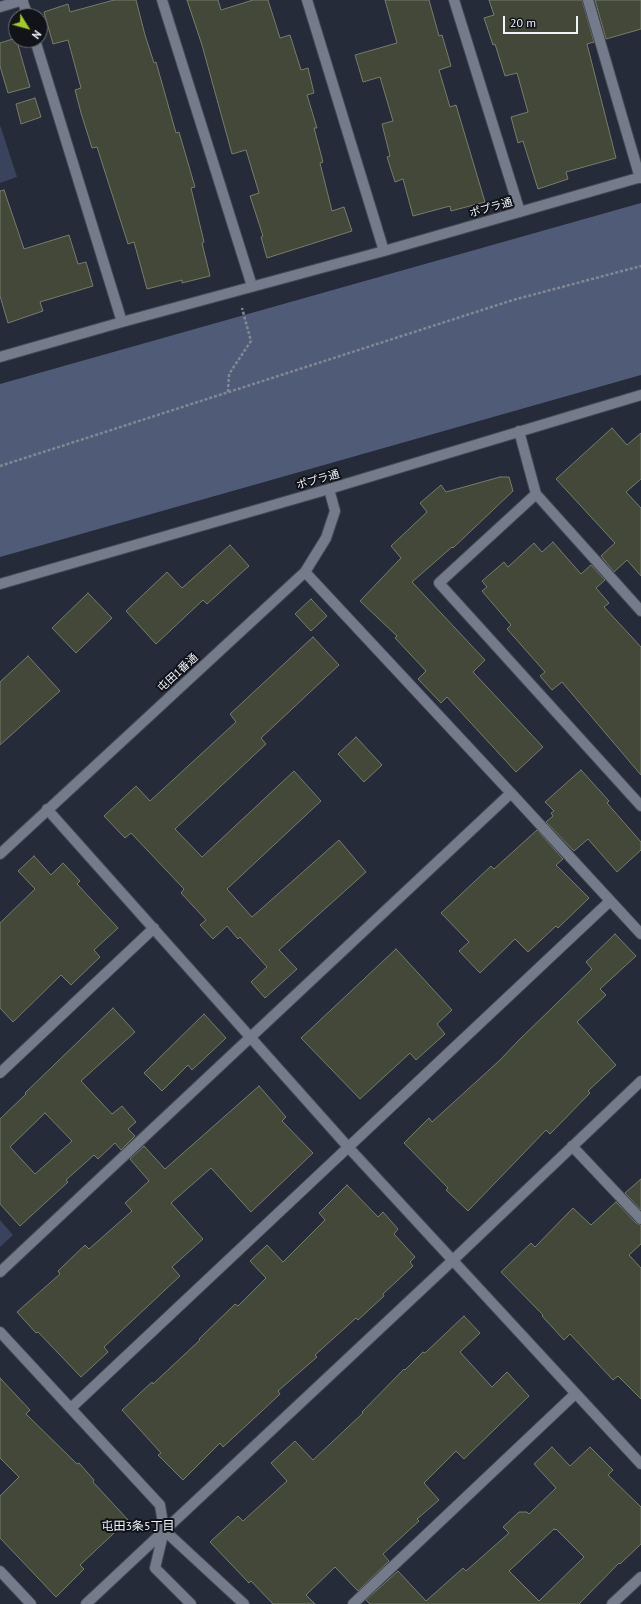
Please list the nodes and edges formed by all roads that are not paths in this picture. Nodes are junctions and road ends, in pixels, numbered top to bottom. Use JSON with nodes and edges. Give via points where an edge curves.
{"nodes":[{"id":1,"x":22,"y":0,"type":"edge"},
{"id":2,"x":162,"y":0,"type":"edge"},
{"id":3,"x":307,"y":0,"type":"edge"},
{"id":4,"x":454,"y":0,"type":"edge"},
{"id":5,"x":588,"y":0,"type":"edge"},
{"id":6,"x":0,"y":7,"type":"edge"},
{"id":7,"x":37,"y":48,"type":"edge"},
{"id":8,"x":641,"y":178,"type":"edge"},
{"id":9,"x":520,"y":212,"type":"junction"},
{"id":10,"x":384,"y":251,"type":"junction"},
{"id":11,"x":252,"y":286,"type":"junction"},
{"id":12,"x":122,"y":322,"type":"junction"},
{"id":13,"x":0,"y":357,"type":"edge"},
{"id":14,"x":641,"y":395,"type":"edge"},
{"id":15,"x":519,"y":431,"type":"junction"},
{"id":16,"x":329,"y":489,"type":"junction"},
{"id":17,"x":536,"y":494,"type":"junction"},
{"id":18,"x":305,"y":572,"type":"junction"},
{"id":19,"x":0,"y":584,"type":"edge"},
{"id":20,"x":641,"y":611,"type":"edge"},
{"id":21,"x":512,"y":793,"type":"junction"},
{"id":22,"x":641,"y":806,"type":"edge"},
{"id":23,"x":47,"y":809,"type":"junction"},
{"id":24,"x":0,"y":854,"type":"edge"},
{"id":25,"x":610,"y":901,"type":"junction"},
{"id":26,"x":154,"y":928,"type":"junction"},
{"id":27,"x":641,"y":934,"type":"edge"},
{"id":28,"x":251,"y":1037,"type":"junction"},
{"id":29,"x":0,"y":1073,"type":"edge"},
{"id":30,"x":641,"y":1081,"type":"edge"},
{"id":31,"x":572,"y":1146,"type":"junction"},
{"id":32,"x":349,"y":1148,"type":"junction"},
{"id":33,"x":641,"y":1219,"type":"edge"},
{"id":34,"x":452,"y":1261,"type":"junction"},
{"id":35,"x":0,"y":1272,"type":"edge"},
{"id":36,"x":0,"y":1332,"type":"edge"},
{"id":37,"x":575,"y":1394,"type":"junction"},
{"id":38,"x":71,"y":1408,"type":"junction"},
{"id":39,"x":641,"y":1464,"type":"edge"},
{"id":40,"x":164,"y":1530,"type":"junction"},
{"id":41,"x":0,"y":1571,"type":"edge"},
{"id":42,"x":641,"y":1577,"type":"edge"},
{"id":43,"x":30,"y":1604,"type":"edge"},
{"id":44,"x":86,"y":1604,"type":"edge"},
{"id":45,"x":191,"y":1604,"type":"edge"},
{"id":46,"x":244,"y":1604,"type":"edge"},
{"id":47,"x":353,"y":1604,"type":"edge"},
{"id":48,"x":612,"y":1604,"type":"edge"}],
"edges":[{"from":1,"to":6,"type":"street"},
{"from":2,"to":11,"type":"street"},
{"from":3,"to":10,"type":"street"},
{"from":4,"to":9,"type":"street"},
{"from":5,"to":8,"type":"street"},
{"from":7,"to":12,"type":"street"},
{"from":8,"to":9,"type":"street","name":"ポプラ通"},
{"from":9,"to":10,"type":"street","name":"ポプラ通"},
{"from":10,"to":11,"type":"street","name":"ポプラ通"},
{"from":11,"to":12,"type":"street","name":"ポプラ通"},
{"from":12,"to":13,"type":"street","name":"ポプラ通"},
{"from":14,"to":15,"type":"street","name":"ポプラ通"},
{"from":15,"to":16,"type":"street","name":"ポプラ通"},
{"from":15,"to":17,"type":"street"},
{"from":16,"to":18,"type":"street","name":"屯田1番通","via":[[335,512],[326,538]]},
{"from":16,"to":19,"type":"street","name":"ポプラ通"},
{"from":17,"to":20,"type":"street"},
{"from":17,"to":22,"type":"street","via":[[439,583]]},
{"from":18,"to":21,"type":"street"},
{"from":18,"to":23,"type":"street","name":"屯田1番通"},
{"from":21,"to":25,"type":"street"},
{"from":21,"to":28,"type":"street"},
{"from":23,"to":24,"type":"street","name":"屯田1番通"},
{"from":23,"to":26,"type":"street"},
{"from":25,"to":27,"type":"street"},
{"from":25,"to":32,"type":"street"},
{"from":26,"to":28,"type":"street"},
{"from":26,"to":29,"type":"street"},
{"from":28,"to":32,"type":"street"},
{"from":28,"to":35,"type":"street"},
{"from":30,"to":31,"type":"street"},
{"from":31,"to":33,"type":"street"},
{"from":31,"to":34,"type":"street"},
{"from":32,"to":34,"type":"street"},
{"from":32,"to":38,"type":"street"},
{"from":34,"to":37,"type":"street"},
{"from":34,"to":40,"type":"street"},
{"from":36,"to":38,"type":"street"},
{"from":37,"to":39,"type":"street"},
{"from":37,"to":47,"type":"street"},
{"from":38,"to":40,"type":"street","via":[[160,1505]]},
{"from":40,"to":44,"type":"street"},
{"from":40,"to":45,"type":"street","via":[[155,1568]]},
{"from":40,"to":46,"type":"street"},
{"from":41,"to":43,"type":"street"},
{"from":42,"to":48,"type":"street"}]}
